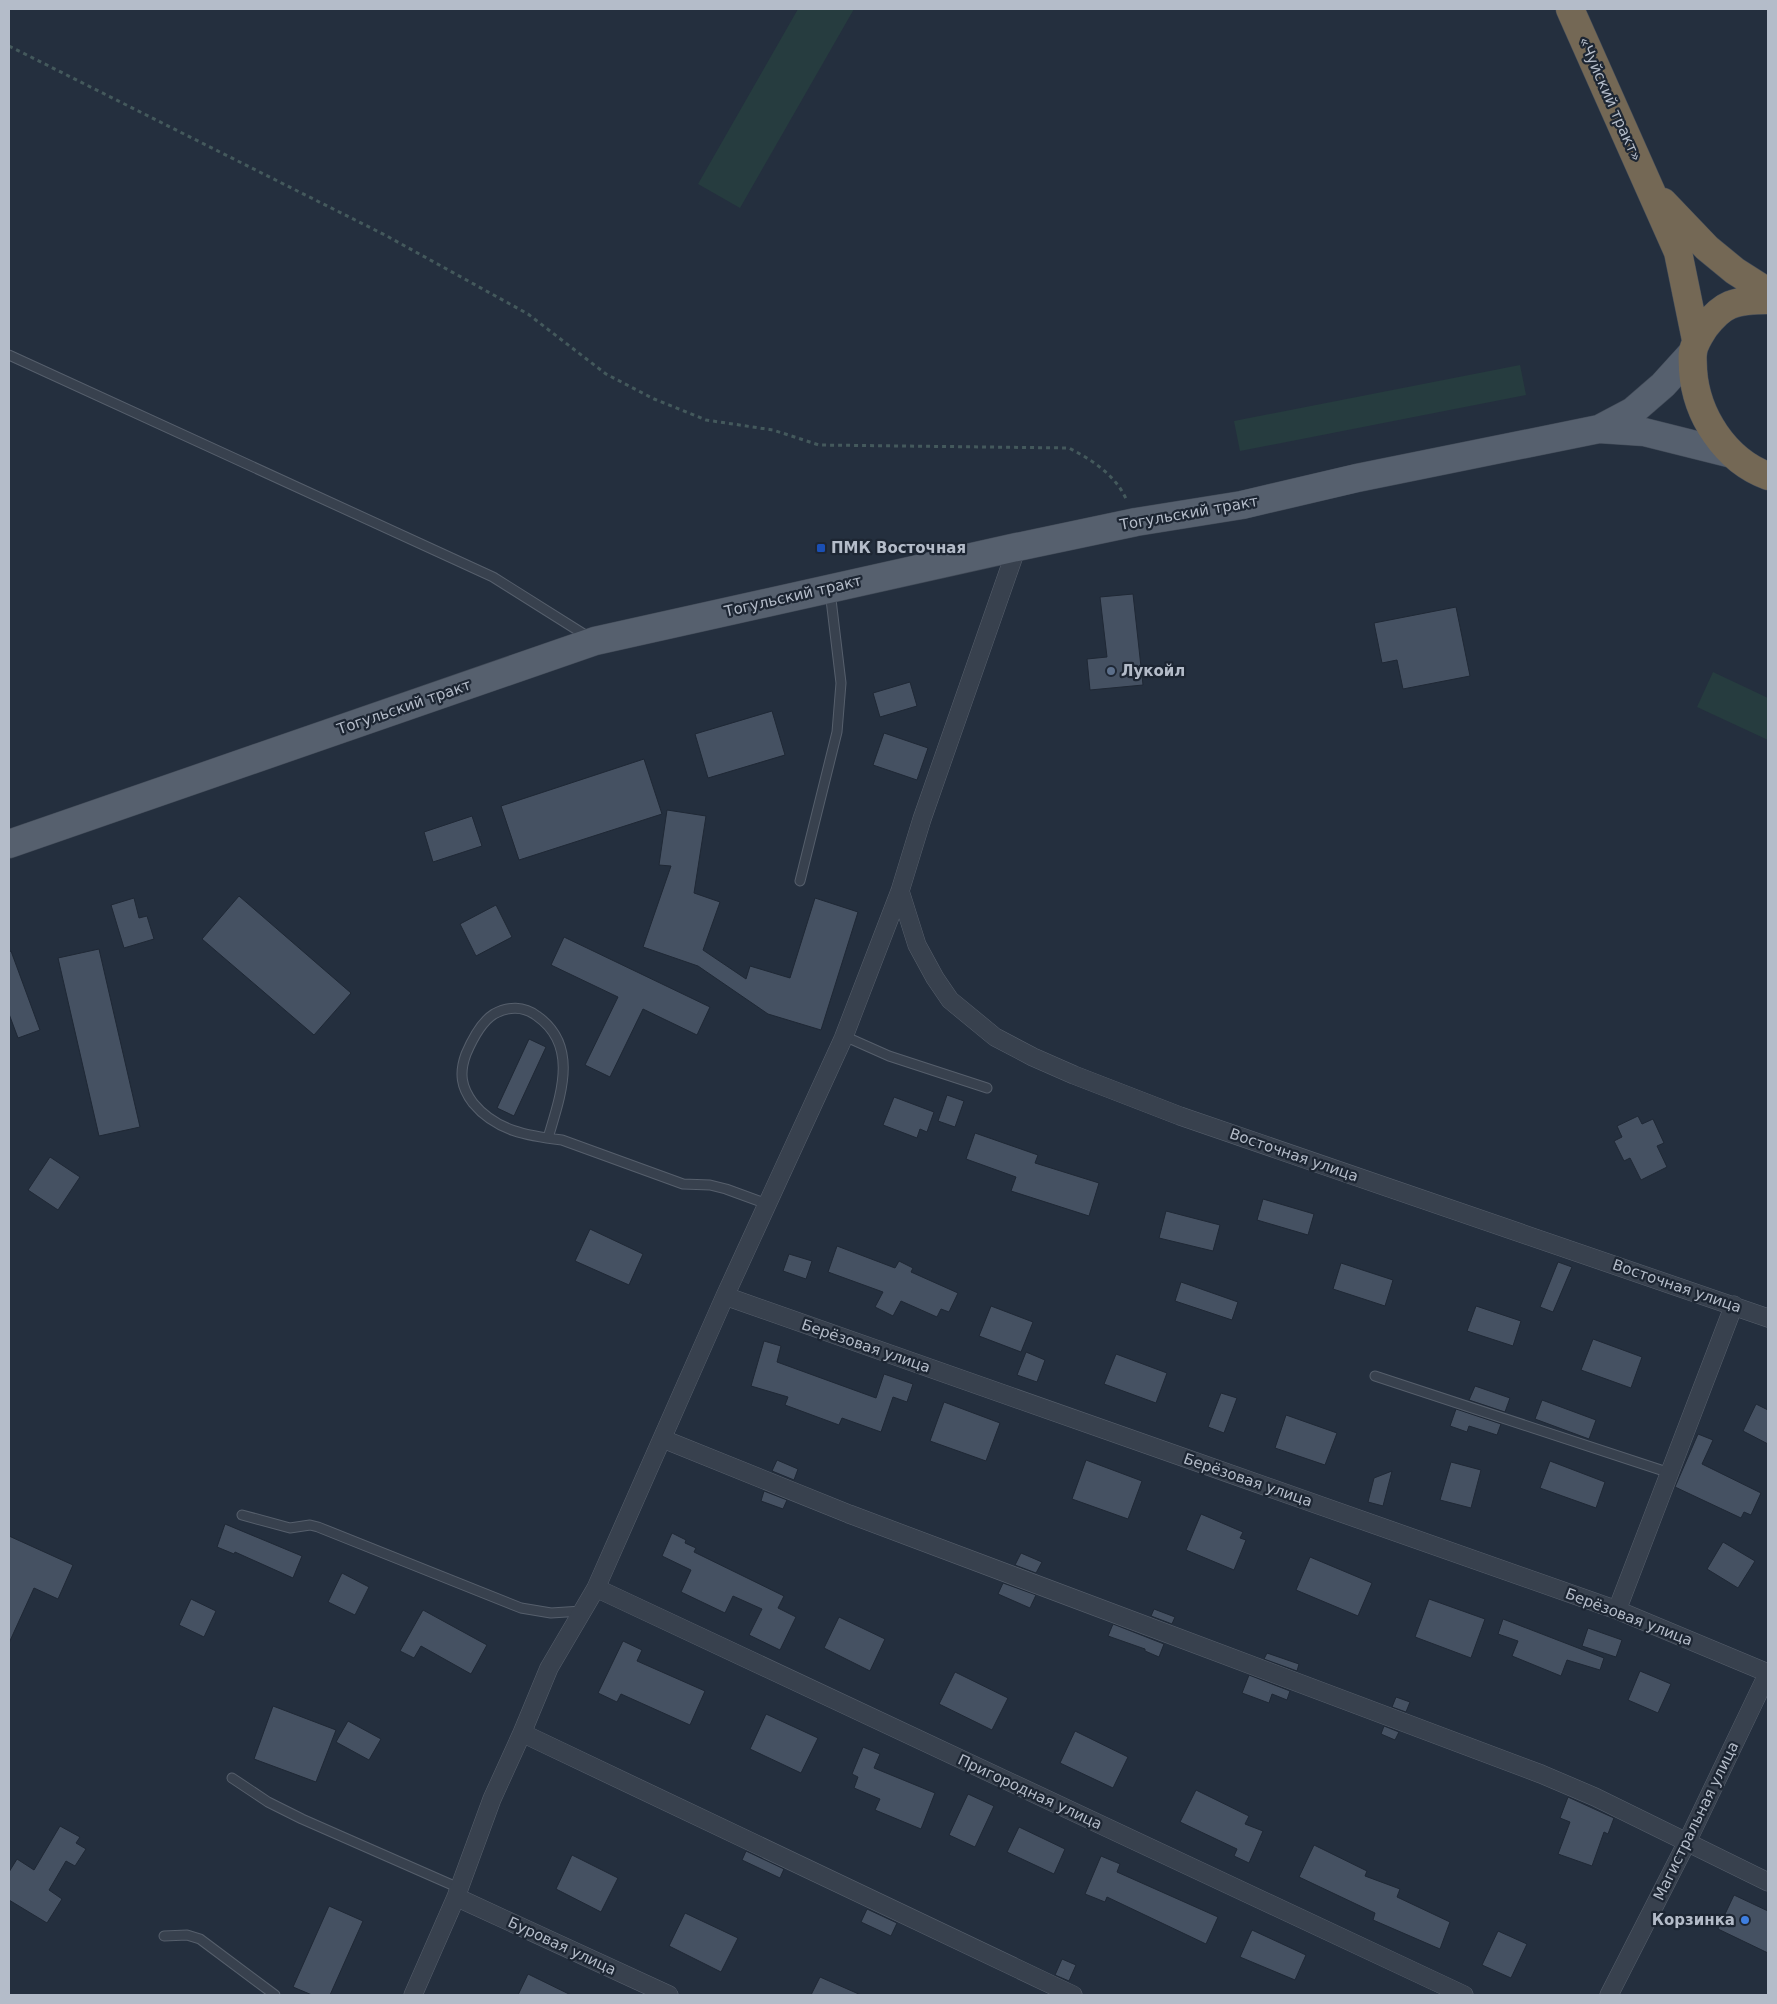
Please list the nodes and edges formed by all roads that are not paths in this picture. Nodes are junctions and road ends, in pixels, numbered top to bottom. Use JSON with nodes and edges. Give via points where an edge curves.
{"nodes":[{"id":1,"x":1570,"y":9,"type":"edge"},
{"id":2,"x":1652,"y":190,"type":"junction"},
{"id":3,"x":1768,"y":292,"type":"edge"},
{"id":4,"x":1768,"y":300,"type":"edge"},
{"id":5,"x":1694,"y":346,"type":"junction"},
{"id":6,"x":9,"y":356,"type":"edge"},
{"id":7,"x":1599,"y":429,"type":"junction"},
{"id":8,"x":1732,"y":454,"type":"junction"},
{"id":9,"x":1768,"y":476,"type":"edge"},
{"id":10,"x":1017,"y":547,"type":"junction"},
{"id":11,"x":830,"y":588,"type":"junction"},
{"id":12,"x":595,"y":640,"type":"junction"},
{"id":13,"x":9,"y":844,"type":"edge"},
{"id":14,"x":800,"y":881,"type":"dead end"},
{"id":15,"x":900,"y":891,"type":"junction"},
{"id":16,"x":844,"y":1036,"type":"junction"},
{"id":17,"x":988,"y":1088,"type":"dead end"},
{"id":18,"x":548,"y":1138,"type":"junction"},
{"id":19,"x":767,"y":1204,"type":"junction"},
{"id":20,"x":725,"y":1296,"type":"junction"},
{"id":21,"x":1734,"y":1305,"type":"junction"},
{"id":22,"x":1768,"y":1318,"type":"edge"},
{"id":23,"x":1376,"y":1376,"type":"dead end"},
{"id":24,"x":663,"y":1439,"type":"junction"},
{"id":25,"x":1670,"y":1473,"type":"junction"},
{"id":26,"x":242,"y":1515,"type":"dead end"},
{"id":27,"x":596,"y":1588,"type":"junction"},
{"id":28,"x":1617,"y":1610,"type":"junction"},
{"id":29,"x":582,"y":1611,"type":"junction"},
{"id":30,"x":1768,"y":1673,"type":"edge"},
{"id":31,"x":522,"y":1733,"type":"junction"},
{"id":32,"x":232,"y":1778,"type":"dead end"},
{"id":33,"x":1687,"y":1842,"type":"junction"},
{"id":34,"x":1768,"y":1882,"type":"edge"},
{"id":35,"x":457,"y":1892,"type":"junction"},
{"id":36,"x":164,"y":1936,"type":"dead end"},
{"id":37,"x":274,"y":1995,"type":"edge"},
{"id":38,"x":413,"y":1995,"type":"edge"},
{"id":39,"x":669,"y":1995,"type":"edge"},
{"id":40,"x":1073,"y":1995,"type":"edge"},
{"id":41,"x":1464,"y":1995,"type":"edge"},
{"id":42,"x":1609,"y":1995,"type":"edge"}],
"edges":[{"from":1,"to":2,"type":"highway","name":"«Чуйский тракт»"},
{"from":2,"to":3,"type":"highway","name":"«Чуйский тракт»","via":[[1707,248]]},
{"from":2,"to":5,"type":"highway","name":"«Чуйский тракт»","via":[[1678,252]]},
{"from":4,"to":5,"type":"highway","via":[[1731,304],[1712,317]]},
{"from":5,"to":7,"type":"main road","via":[[1663,385],[1632,411]]},
{"from":5,"to":8,"type":"highway","name":"«Чуйский тракт»","via":[[1694,383],[1700,406]]},
{"from":6,"to":12,"type":"lane","via":[[493,577]]},
{"from":7,"to":8,"type":"main road","via":[[1644,432]]},
{"from":7,"to":10,"type":"main road","name":"Тогульский тракт","via":[[1356,478],[1242,505],[1136,522]]},
{"from":8,"to":9,"type":"highway","name":"«Чуйский тракт»"},
{"from":10,"to":11,"type":"main road","name":"Тогульский тракт"},
{"from":10,"to":15,"type":"street"},
{"from":11,"to":12,"type":"main road","name":"Тогульский тракт"},
{"from":11,"to":14,"type":"lane","via":[[841,683],[837,732]]},
{"from":12,"to":13,"type":"main road","name":"Тогульский тракт"},
{"from":15,"to":16,"type":"street"},
{"from":15,"to":21,"type":"street","name":"Восточная улица","via":[[917,945],[950,1000],[995,1037],[1033,1057],[1180,1116]]},
{"from":16,"to":17,"type":"lane","via":[[897,1059]]},
{"from":16,"to":19,"type":"street"},
{"from":18,"to":18,"type":"lane","via":[[493,1122],[479,1111],[461,1080],[462,1064],[478,1030],[493,1015],[510,1008],[533,1013],[547,1023],[562,1048],[562,1092]]},
{"from":18,"to":19,"type":"lane","via":[[562,1140],[683,1184],[726,1189]]},
{"from":19,"to":20,"type":"street"},
{"from":20,"to":24,"type":"street"},
{"from":20,"to":28,"type":"street","name":"Берёзовая улица"},
{"from":21,"to":22,"type":"street","name":"Восточная улица"},
{"from":21,"to":25,"type":"street"},
{"from":23,"to":25,"type":"lane"},
{"from":24,"to":27,"type":"street"},
{"from":24,"to":33,"type":"street","via":[[850,1514],[1541,1774]]},
{"from":25,"to":28,"type":"street"},
{"from":26,"to":29,"type":"lane","via":[[290,1528],[318,1527],[521,1608],[551,1613]]},
{"from":27,"to":29,"type":"street"},
{"from":27,"to":41,"type":"street","name":"Пригородная улица"},
{"from":28,"to":30,"type":"street","name":"Берёзовая улица"},
{"from":29,"to":31,"type":"street","via":[[548,1668]]},
{"from":30,"to":33,"type":"street","name":"Магистральная улица"},
{"from":31,"to":35,"type":"street","via":[[492,1799]]},
{"from":31,"to":40,"type":"street"},
{"from":32,"to":35,"type":"lane","via":[[268,1802]]},
{"from":33,"to":34,"type":"street"},
{"from":33,"to":42,"type":"street","name":"Магистральная улица"},
{"from":35,"to":38,"type":"street"},
{"from":35,"to":39,"type":"street","name":"Буровая улица"},
{"from":36,"to":37,"type":"lane","via":[[188,1935],[200,1940]]}]}
